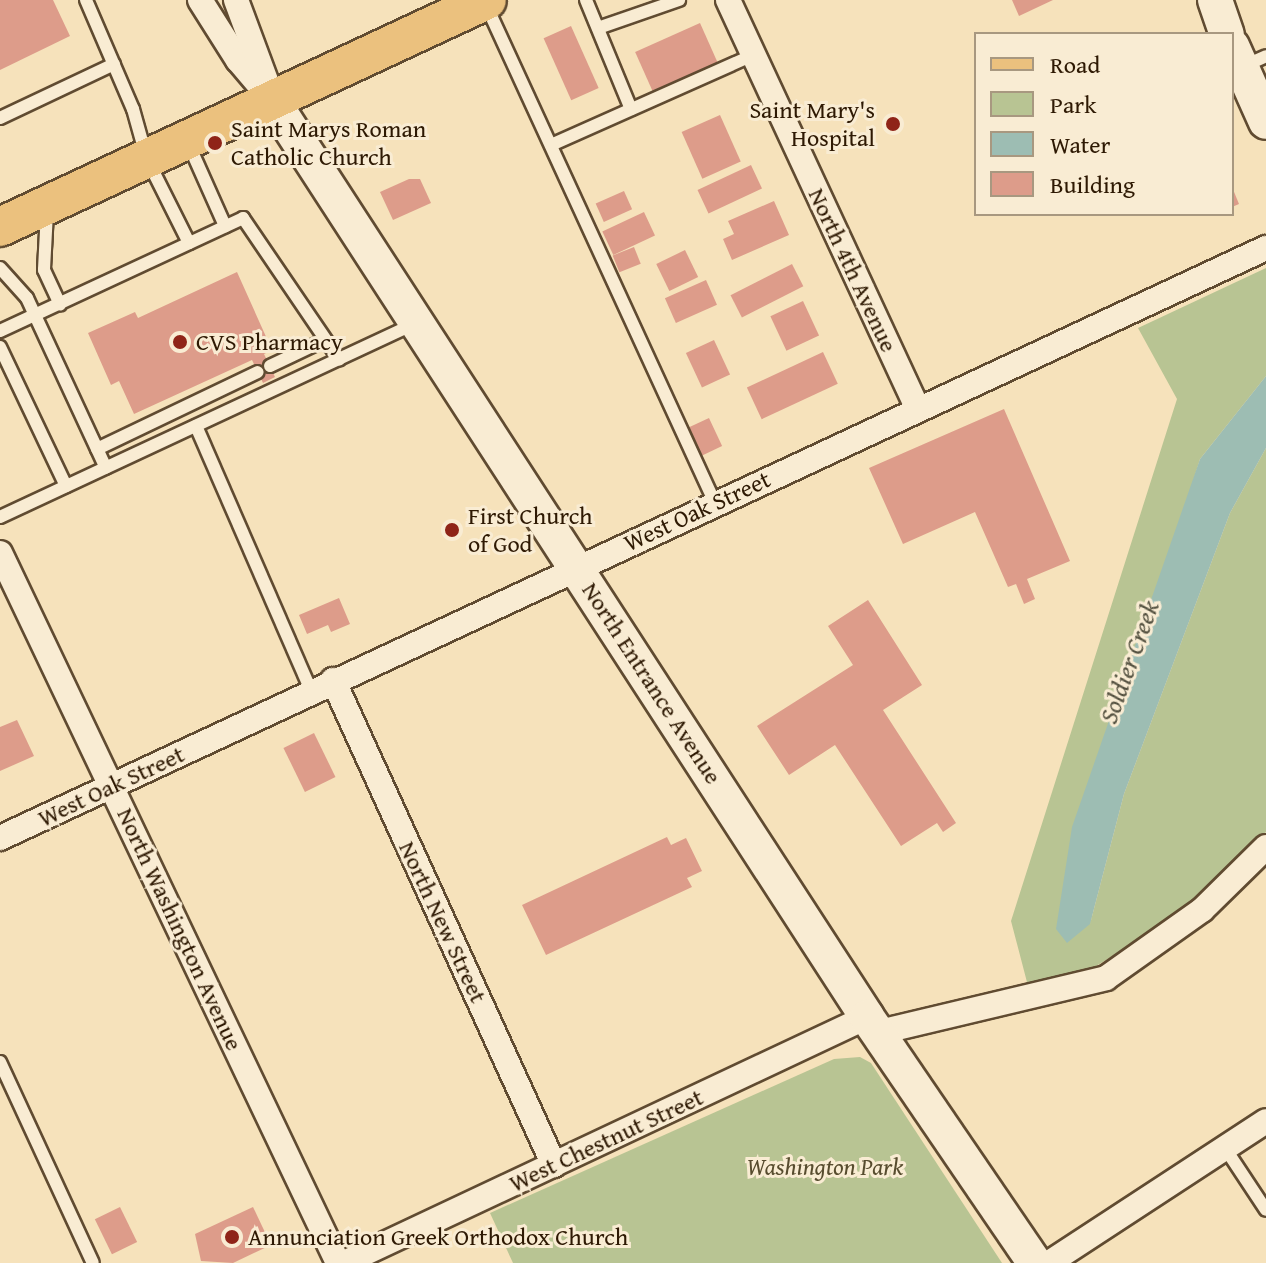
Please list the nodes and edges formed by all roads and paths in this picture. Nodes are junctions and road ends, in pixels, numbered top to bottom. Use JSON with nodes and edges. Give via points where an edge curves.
{"nodes":[{"id":1,"x":86,"y":0,"type":"edge"},
{"id":2,"x":200,"y":0,"type":"edge"},
{"id":3,"x":236,"y":0,"type":"edge"},
{"id":4,"x":486,"y":0,"type":"edge"},
{"id":5,"x":586,"y":0,"type":"edge"},
{"id":6,"x":679,"y":0,"type":"edge"},
{"id":7,"x":728,"y":0,"type":"edge"},
{"id":8,"x":598,"y":28,"type":"junction"},
{"id":9,"x":753,"y":55,"type":"junction"},
{"id":10,"x":1246,"y":56,"type":"edge"},
{"id":11,"x":114,"y":64,"type":"junction"},
{"id":12,"x":272,"y":100,"type":"junction"},
{"id":13,"x":631,"y":109,"type":"junction"},
{"id":14,"x":0,"y":118,"type":"edge"},
{"id":15,"x":1266,"y":122,"type":"edge"},
{"id":16,"x":186,"y":140,"type":"junction"},
{"id":17,"x":551,"y":145,"type":"junction"},
{"id":18,"x":147,"y":159,"type":"junction"},
{"id":19,"x":48,"y":205,"type":"junction"},
{"id":20,"x":225,"y":226,"type":"junction"},
{"id":21,"x":0,"y":227,"type":"edge"},
{"id":22,"x":189,"y":243,"type":"junction"},
{"id":23,"x":1266,"y":248,"type":"edge"},
{"id":24,"x":0,"y":268,"type":"edge"},
{"id":25,"x":60,"y":305,"type":"junction"},
{"id":26,"x":36,"y":317,"type":"junction"},
{"id":27,"x":418,"y":323,"type":"junction"},
{"id":28,"x":0,"y":331,"type":"edge"},
{"id":29,"x":325,"y":340,"type":"junction"},
{"id":30,"x":0,"y":347,"type":"edge"},
{"id":31,"x":339,"y":359,"type":"junction"},
{"id":32,"x":270,"y":366,"type":"dead end"},
{"id":33,"x":258,"y":372,"type":"dead end"},
{"id":34,"x":918,"y":410,"type":"junction"},
{"id":35,"x":196,"y":426,"type":"junction"},
{"id":36,"x":97,"y":449,"type":"junction"},
{"id":37,"x":106,"y":468,"type":"junction"},
{"id":38,"x":66,"y":486,"type":"junction"},
{"id":39,"x":715,"y":503,"type":"junction"},
{"id":40,"x":0,"y":517,"type":"edge"},
{"id":41,"x":0,"y":553,"type":"edge"},
{"id":42,"x":577,"y":566,"type":"junction"},
{"id":43,"x":322,"y":685,"type":"junction"},
{"id":44,"x":111,"y":785,"type":"junction"},
{"id":45,"x":0,"y":838,"type":"edge"},
{"id":46,"x":1266,"y":847,"type":"edge"},
{"id":47,"x":874,"y":1024,"type":"junction"},
{"id":48,"x":0,"y":1062,"type":"edge"},
{"id":49,"x":1266,"y":1121,"type":"edge"},
{"id":50,"x":1225,"y":1148,"type":"junction"},
{"id":51,"x":554,"y":1165,"type":"junction"},
{"id":52,"x":1266,"y":1210,"type":"edge"},
{"id":53,"x":93,"y":1263,"type":"edge"},
{"id":54,"x":341,"y":1263,"type":"edge"},
{"id":55,"x":1035,"y":1263,"type":"edge"},
{"id":56,"x":1049,"y":1263,"type":"edge"}],
"edges":[{"from":1,"to":11,"type":"lane"},
{"from":2,"to":12,"type":"street","via":[[238,60]]},
{"from":3,"to":12,"type":"street"},
{"from":4,"to":12,"type":"main road"},
{"from":4,"to":17,"type":"lane"},
{"from":5,"to":8,"type":"lane"},
{"from":6,"to":8,"type":"lane"},
{"from":7,"to":9,"type":"street","name":"North 4th Avenue"},
{"from":8,"to":13,"type":"lane"},
{"from":9,"to":13,"type":"lane"},
{"from":9,"to":34,"type":"street","name":"North 4th Avenue"},
{"from":10,"to":15,"type":"main road"},
{"from":11,"to":14,"type":"lane"},
{"from":11,"to":18,"type":"lane"},
{"from":12,"to":16,"type":"main road"},
{"from":12,"to":27,"type":"main road","name":"North Entrance Avenue"},
{"from":13,"to":17,"type":"lane"},
{"from":16,"to":18,"type":"main road"},
{"from":16,"to":20,"type":"lane"},
{"from":17,"to":39,"type":"lane"},
{"from":18,"to":19,"type":"main road"},
{"from":18,"to":22,"type":"lane"},
{"from":19,"to":21,"type":"main road"},
{"from":19,"to":25,"type":"lane","via":[[44,270]]},
{"from":20,"to":22,"type":"lane"},
{"from":20,"to":29,"type":"lane","via":[[243,218]]},
{"from":22,"to":25,"type":"lane"},
{"from":23,"to":34,"type":"street","name":"West Oak Street"},
{"from":24,"to":26,"type":"lane"},
{"from":25,"to":26,"type":"lane"},
{"from":26,"to":28,"type":"lane"},
{"from":26,"to":36,"type":"lane"},
{"from":27,"to":31,"type":"lane"},
{"from":27,"to":42,"type":"main road","name":"North Entrance Avenue"},
{"from":29,"to":31,"type":"lane"},
{"from":29,"to":32,"type":"lane"},
{"from":30,"to":38,"type":"lane"},
{"from":31,"to":35,"type":"lane"},
{"from":33,"to":36,"type":"lane"},
{"from":34,"to":39,"type":"street","name":"West Oak Street"},
{"from":35,"to":37,"type":"lane"},
{"from":35,"to":43,"type":"lane"},
{"from":36,"to":37,"type":"lane"},
{"from":37,"to":38,"type":"lane"},
{"from":38,"to":40,"type":"lane"},
{"from":39,"to":42,"type":"street","name":"West Oak Street"},
{"from":41,"to":44,"type":"street","name":"North Washington Avenue"},
{"from":42,"to":43,"type":"street","name":"West Oak Street"},
{"from":42,"to":47,"type":"main road","name":"North Entrance Avenue"},
{"from":43,"to":44,"type":"street","name":"West Oak Street"},
{"from":43,"to":51,"type":"street","name":"North New Street"},
{"from":44,"to":45,"type":"street","name":"West Oak Street"},
{"from":44,"to":54,"type":"street","name":"North Washington Avenue"},
{"from":46,"to":47,"type":"street","name":"West Chestnut Street","via":[[1202,910],[1106,978]]},
{"from":47,"to":51,"type":"street","name":"West Chestnut Street"},
{"from":47,"to":55,"type":"main road","name":"North Entrance Avenue"},
{"from":48,"to":53,"type":"lane"},
{"from":49,"to":50,"type":"street"},
{"from":50,"to":52,"type":"lane"},
{"from":50,"to":56,"type":"street"},
{"from":51,"to":54,"type":"street","name":"West Chestnut Street"}]}
